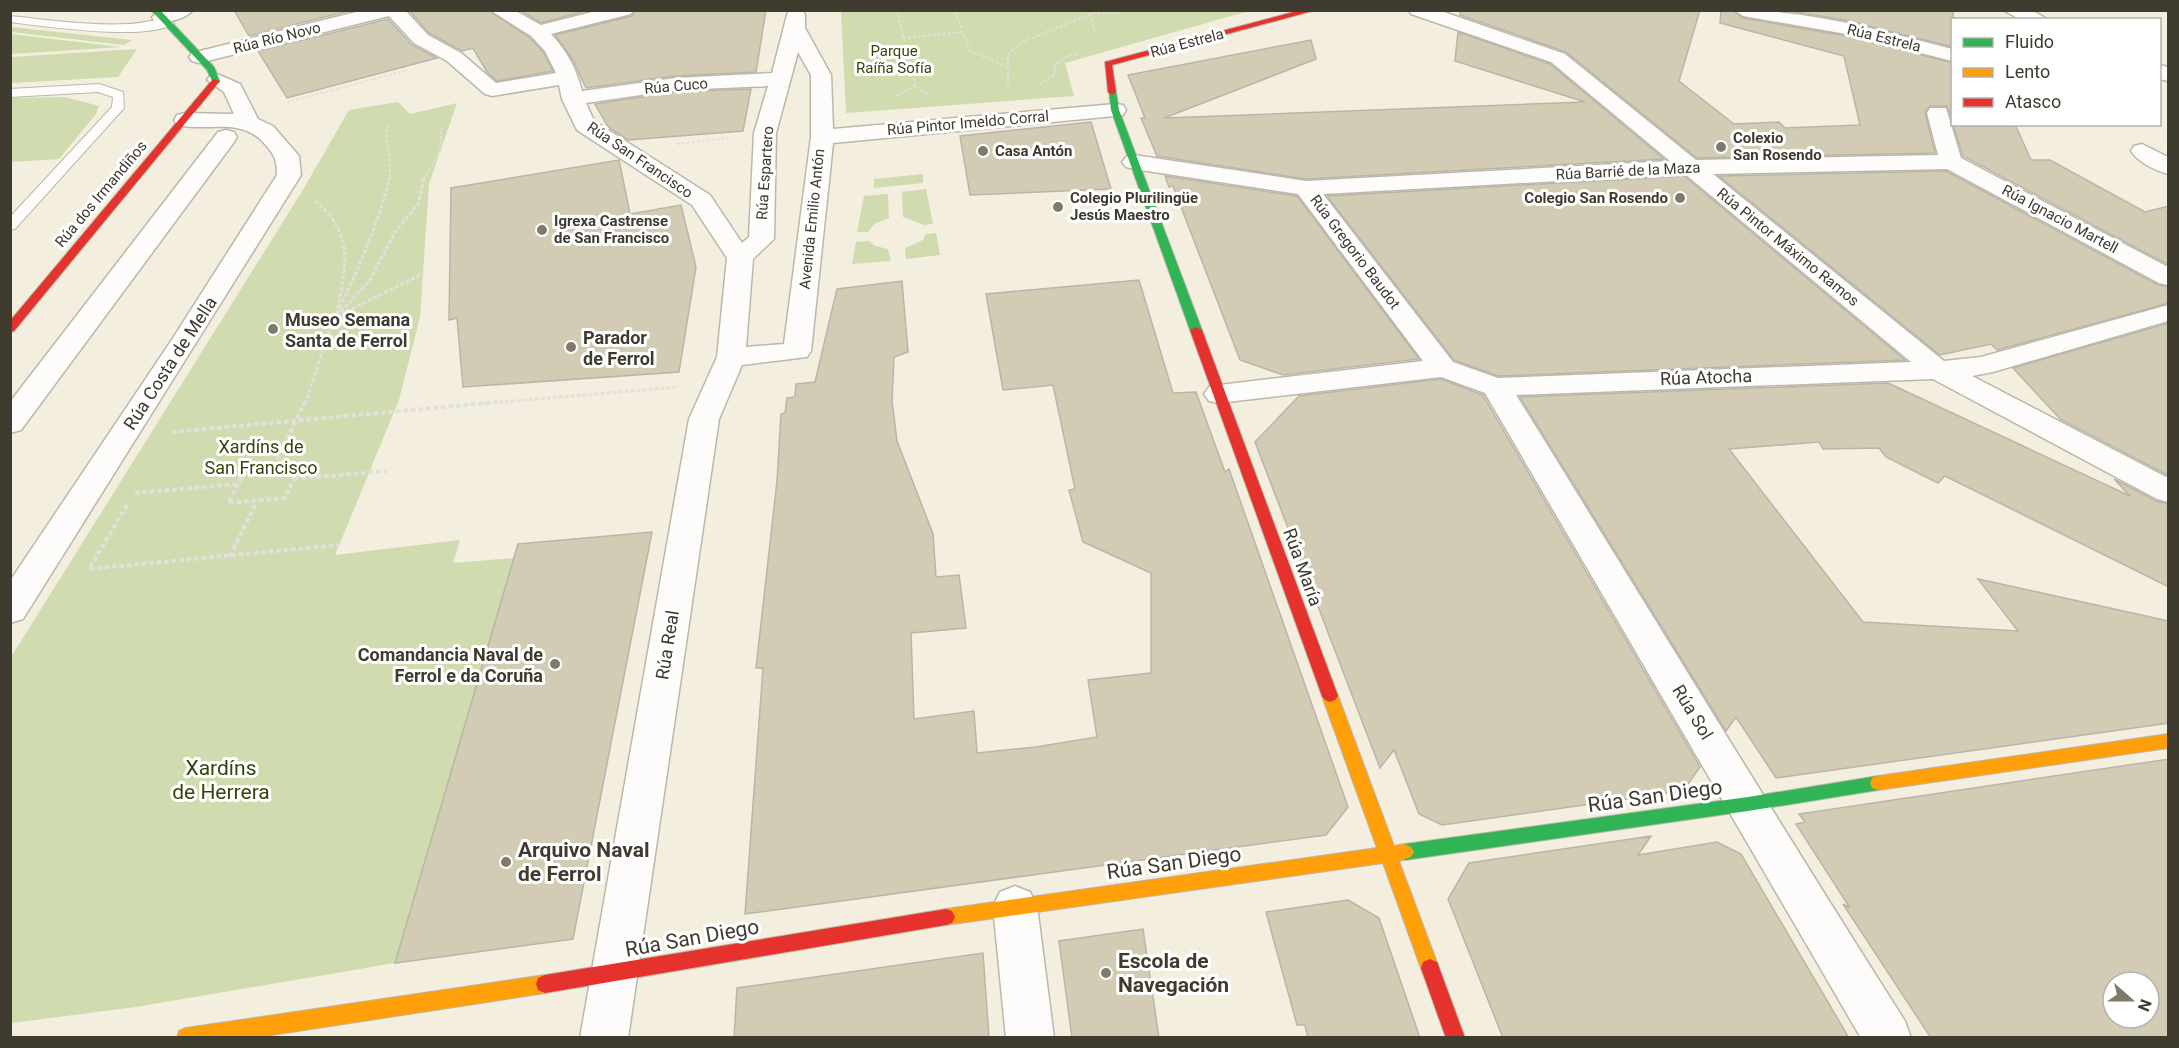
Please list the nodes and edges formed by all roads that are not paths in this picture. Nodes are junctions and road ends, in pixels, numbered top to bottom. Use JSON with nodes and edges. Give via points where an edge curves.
{"nodes":[{"id":1,"x":184,"y":10,"type":"edge"},
{"id":2,"x":316,"y":10,"type":"edge"},
{"id":3,"x":389,"y":10,"type":"edge"},
{"id":4,"x":394,"y":10,"type":"edge"},
{"id":5,"x":499,"y":10,"type":"edge"},
{"id":6,"x":624,"y":10,"type":"edge"},
{"id":7,"x":1312,"y":10,"type":"edge"},
{"id":8,"x":1418,"y":10,"type":"edge"},
{"id":9,"x":1743,"y":10,"type":"edge"},
{"id":10,"x":2012,"y":10,"type":"edge"},
{"id":11,"x":1295,"y":13,"type":"edge"},
{"id":12,"x":162,"y":17,"type":"edge"},
{"id":13,"x":2034,"y":18,"type":"edge"},
{"id":14,"x":10,"y":19,"type":"edge"},
{"id":15,"x":795,"y":19,"type":"edge"},
{"id":16,"x":250,"y":25,"type":"dead end"},
{"id":17,"x":538,"y":32,"type":"junction"},
{"id":18,"x":206,"y":34,"type":"dead end"},
{"id":19,"x":184,"y":39,"type":"junction"},
{"id":20,"x":1951,"y":54,"type":"edge"},
{"id":21,"x":199,"y":57,"type":"junction"},
{"id":22,"x":568,"y":77,"type":"junction"},
{"id":23,"x":779,"y":79,"type":"junction"},
{"id":24,"x":217,"y":80,"type":"junction"},
{"id":25,"x":10,"y":93,"type":"edge"},
{"id":26,"x":573,"y":99,"type":"junction"},
{"id":27,"x":1115,"y":110,"type":"junction"},
{"id":28,"x":1938,"y":113,"type":"dead end"},
{"id":29,"x":185,"y":120,"type":"junction"},
{"id":30,"x":238,"y":130,"type":"junction"},
{"id":31,"x":822,"y":137,"type":"junction"},
{"id":32,"x":2142,"y":152,"type":"dead end"},
{"id":33,"x":1134,"y":162,"type":"junction"},
{"id":34,"x":1951,"y":162,"type":"junction"},
{"id":35,"x":1691,"y":167,"type":"junction"},
{"id":36,"x":2169,"y":167,"type":"edge"},
{"id":37,"x":1306,"y":188,"type":"junction"},
{"id":38,"x":10,"y":226,"type":"edge"},
{"id":39,"x":740,"y":257,"type":"junction"},
{"id":40,"x":2169,"y":277,"type":"edge"},
{"id":41,"x":2169,"y":313,"type":"edge"},
{"id":42,"x":10,"y":329,"type":"edge"},
{"id":43,"x":731,"y":357,"type":"junction"},
{"id":44,"x":1443,"y":368,"type":"junction"},
{"id":45,"x":1938,"y":370,"type":"junction"},
{"id":46,"x":1496,"y":387,"type":"junction"},
{"id":47,"x":1220,"y":394,"type":"junction"},
{"id":48,"x":10,"y":423,"type":"edge"},
{"id":49,"x":2169,"y":490,"type":"edge"},
{"id":50,"x":10,"y":610,"type":"edge"},
{"id":51,"x":2169,"y":741,"type":"edge"},
{"id":52,"x":1748,"y":804,"type":"junction"},
{"id":53,"x":1390,"y":855,"type":"junction"},
{"id":54,"x":1015,"y":906,"type":"junction"},
{"id":55,"x":613,"y":974,"type":"junction"},
{"id":56,"x":186,"y":1038,"type":"edge"},
{"id":57,"x":604,"y":1038,"type":"edge"},
{"id":58,"x":1030,"y":1038,"type":"edge"},
{"id":59,"x":1456,"y":1038,"type":"edge"},
{"id":60,"x":1888,"y":1038,"type":"edge"}],
"edges":[{"from":1,"to":12,"type":"street"},
{"from":2,"to":16,"type":"street"},
{"from":3,"to":21,"type":"street","name":"Rúa Río Novo"},
{"from":4,"to":22,"type":"street","via":[[421,39],[454,57],[492,90]]},
{"from":5,"to":17,"type":"street","name":"Rúa San Francisco"},
{"from":6,"to":17,"type":"street"},
{"from":7,"to":11,"type":"street","name":"Rúa Estrela"},
{"from":8,"to":35,"type":"street","name":"Rúa Pintor Máximo Ramos","via":[[1558,58]]},
{"from":9,"to":20,"type":"street","name":"Rúa Estrela","via":[[1848,28]]},
{"from":10,"to":13,"type":"street"},
{"from":11,"to":27,"type":"street","name":"Rúa Estrela","via":[[1108,64]]},
{"from":12,"to":14,"type":"lane","via":[[144,28]]},
{"from":12,"to":19,"type":"street"},
{"from":15,"to":23,"type":"street","name":"Rúa Espartero"},
{"from":15,"to":31,"type":"street","name":"Avenida Emilio Antón","via":[[821,75]]},
{"from":17,"to":22,"type":"street","name":"Rúa San Francisco","via":[[554,49]]},
{"from":18,"to":19,"type":"street"},
{"from":19,"to":21,"type":"street"},
{"from":21,"to":24,"type":"street"},
{"from":22,"to":26,"type":"street","name":"Rúa San Francisco"},
{"from":23,"to":26,"type":"street","name":"Rúa Cuco","via":[[675,84]]},
{"from":23,"to":39,"type":"street","name":"Rúa Espartero","via":[[765,133],[761,239]]},
{"from":24,"to":29,"type":"street","name":"Rúa dos Irmandiños"},
{"from":24,"to":30,"type":"street","via":[[233,88]]},
{"from":25,"to":38,"type":"lane","via":[[99,88],[119,95],[118,108]]},
{"from":26,"to":39,"type":"street","name":"Rúa San Francisco","via":[[585,125],[701,200]]},
{"from":27,"to":31,"type":"street","name":"Rúa Pintor Imeldo Corral"},
{"from":27,"to":33,"type":"street","name":"Rúa María"},
{"from":28,"to":34,"type":"street"},
{"from":29,"to":30,"type":"street","name":"Rúa Costa de Mella","via":[[213,118]]},
{"from":29,"to":42,"type":"street","name":"Rúa dos Irmandiños"},
{"from":30,"to":48,"type":"street"},
{"from":30,"to":50,"type":"street","name":"Rúa Costa de Mella","via":[[265,131],[288,156],[289,175]]},
{"from":31,"to":43,"type":"street","name":"Avenida Emilio Antón","via":[[797,351]]},
{"from":32,"to":36,"type":"street"},
{"from":33,"to":37,"type":"street","name":"Rúa Gregorio Baudot"},
{"from":33,"to":47,"type":"street","name":"Rúa María"},
{"from":34,"to":35,"type":"street","name":"Rúa Barrié de la Maza"},
{"from":34,"to":40,"type":"street","name":"Rúa Ignacio Martell"},
{"from":35,"to":37,"type":"street","name":"Rúa Barrié de la Maza"},
{"from":35,"to":45,"type":"street","name":"Rúa Pintor Máximo Ramos"},
{"from":37,"to":44,"type":"street","name":"Rúa Gregorio Baudot"},
{"from":39,"to":43,"type":"street","name":"Rúa Real"},
{"from":41,"to":45,"type":"street","via":[[1983,366]]},
{"from":43,"to":55,"type":"street","name":"Rúa Real","via":[[704,418]]},
{"from":44,"to":46,"type":"street","name":"Rúa Atocha"},
{"from":44,"to":47,"type":"street","name":"Rúa Atocha"},
{"from":45,"to":46,"type":"street","name":"Rúa Atocha"},
{"from":45,"to":49,"type":"street","name":"Rúa Atocha"},
{"from":46,"to":52,"type":"street","name":"Rúa Sol"},
{"from":47,"to":53,"type":"street","name":"Rúa María"},
{"from":51,"to":52,"type":"street","name":"Rúa San Diego"},
{"from":52,"to":53,"type":"street","name":"Rúa San Diego"},
{"from":52,"to":60,"type":"street","name":"Rúa Sol"},
{"from":53,"to":54,"type":"street","name":"Rúa San Diego"},
{"from":53,"to":59,"type":"street","name":"Rúa María"},
{"from":54,"to":55,"type":"street","name":"Rúa San Diego"},
{"from":54,"to":58,"type":"street"},
{"from":55,"to":56,"type":"street","name":"Rúa San Diego"},
{"from":55,"to":57,"type":"street","name":"Rúa Real"}]}
